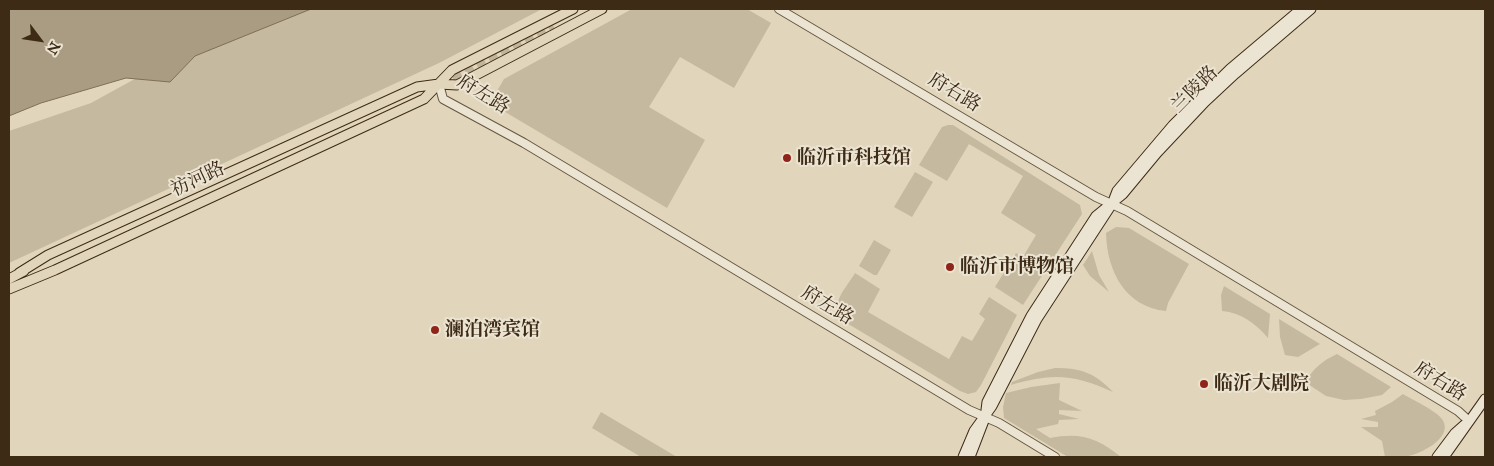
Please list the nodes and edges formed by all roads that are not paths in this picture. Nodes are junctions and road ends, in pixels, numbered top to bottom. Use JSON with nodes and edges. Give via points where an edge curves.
{"nodes":[{"id":1,"x":573,"y":9,"type":"edge"},
{"id":2,"x":602,"y":9,"type":"edge"},
{"id":3,"x":779,"y":9,"type":"edge"},
{"id":4,"x":788,"y":9,"type":"edge"},
{"id":5,"x":1301,"y":9,"type":"edge"},
{"id":6,"x":1311,"y":9,"type":"edge"},
{"id":7,"x":439,"y":84,"type":"junction"},
{"id":8,"x":404,"y":101,"type":"junction"},
{"id":9,"x":1112,"y":204,"type":"junction"},
{"id":10,"x":9,"y":280,"type":"edge"},
{"id":11,"x":9,"y":289,"type":"edge"},
{"id":12,"x":1485,"y":400,"type":"edge"},
{"id":13,"x":1485,"y":409,"type":"edge"},
{"id":14,"x":985,"y":418,"type":"junction"},
{"id":15,"x":1469,"y":420,"type":"junction"},
{"id":16,"x":963,"y":457,"type":"edge"},
{"id":17,"x":970,"y":457,"type":"edge"},
{"id":18,"x":1048,"y":457,"type":"edge"},
{"id":19,"x":1055,"y":457,"type":"edge"},
{"id":20,"x":1436,"y":457,"type":"edge"},
{"id":21,"x":1444,"y":457,"type":"edge"}],
"edges":[{"from":1,"to":7,"type":"main road","via":[[452,70]]},
{"from":2,"to":7,"type":"main road","via":[[457,86]]},
{"from":3,"to":9,"type":"street","name":"府右路"},
{"from":4,"to":9,"type":"street","name":"府右路"},
{"from":5,"to":9,"type":"main road","name":"兰陵路","via":[[1230,68],[1180,118],[1132,172]]},
{"from":6,"to":9,"type":"main road","name":"兰陵路","via":[[1205,102]]},
{"from":7,"to":8,"type":"main road","via":[[417,87]]},
{"from":7,"to":8,"type":"main road","via":[[424,99]]},
{"from":7,"to":14,"type":"street","name":"府左路","via":[[444,99],[524,143]]},
{"from":8,"to":10,"type":"main road","via":[[48,255]]},
{"from":8,"to":11,"type":"main road","name":"祊河路","via":[[49,267]]},
{"from":9,"to":14,"type":"main road","name":"兰陵路","via":[[1096,216],[1031,316],[987,402]]},
{"from":9,"to":15,"type":"street","name":"府右路"},
{"from":12,"to":15,"type":"main road"},
{"from":13,"to":15,"type":"main road"},
{"from":14,"to":16,"type":"main road","name":"兰陵路","via":[[974,431]]},
{"from":14,"to":17,"type":"main road","name":"兰陵路"},
{"from":14,"to":18,"type":"street","name":"府左路"},
{"from":14,"to":19,"type":"street","name":"府左路"},
{"from":15,"to":20,"type":"main road"},
{"from":15,"to":21,"type":"main road"}]}
